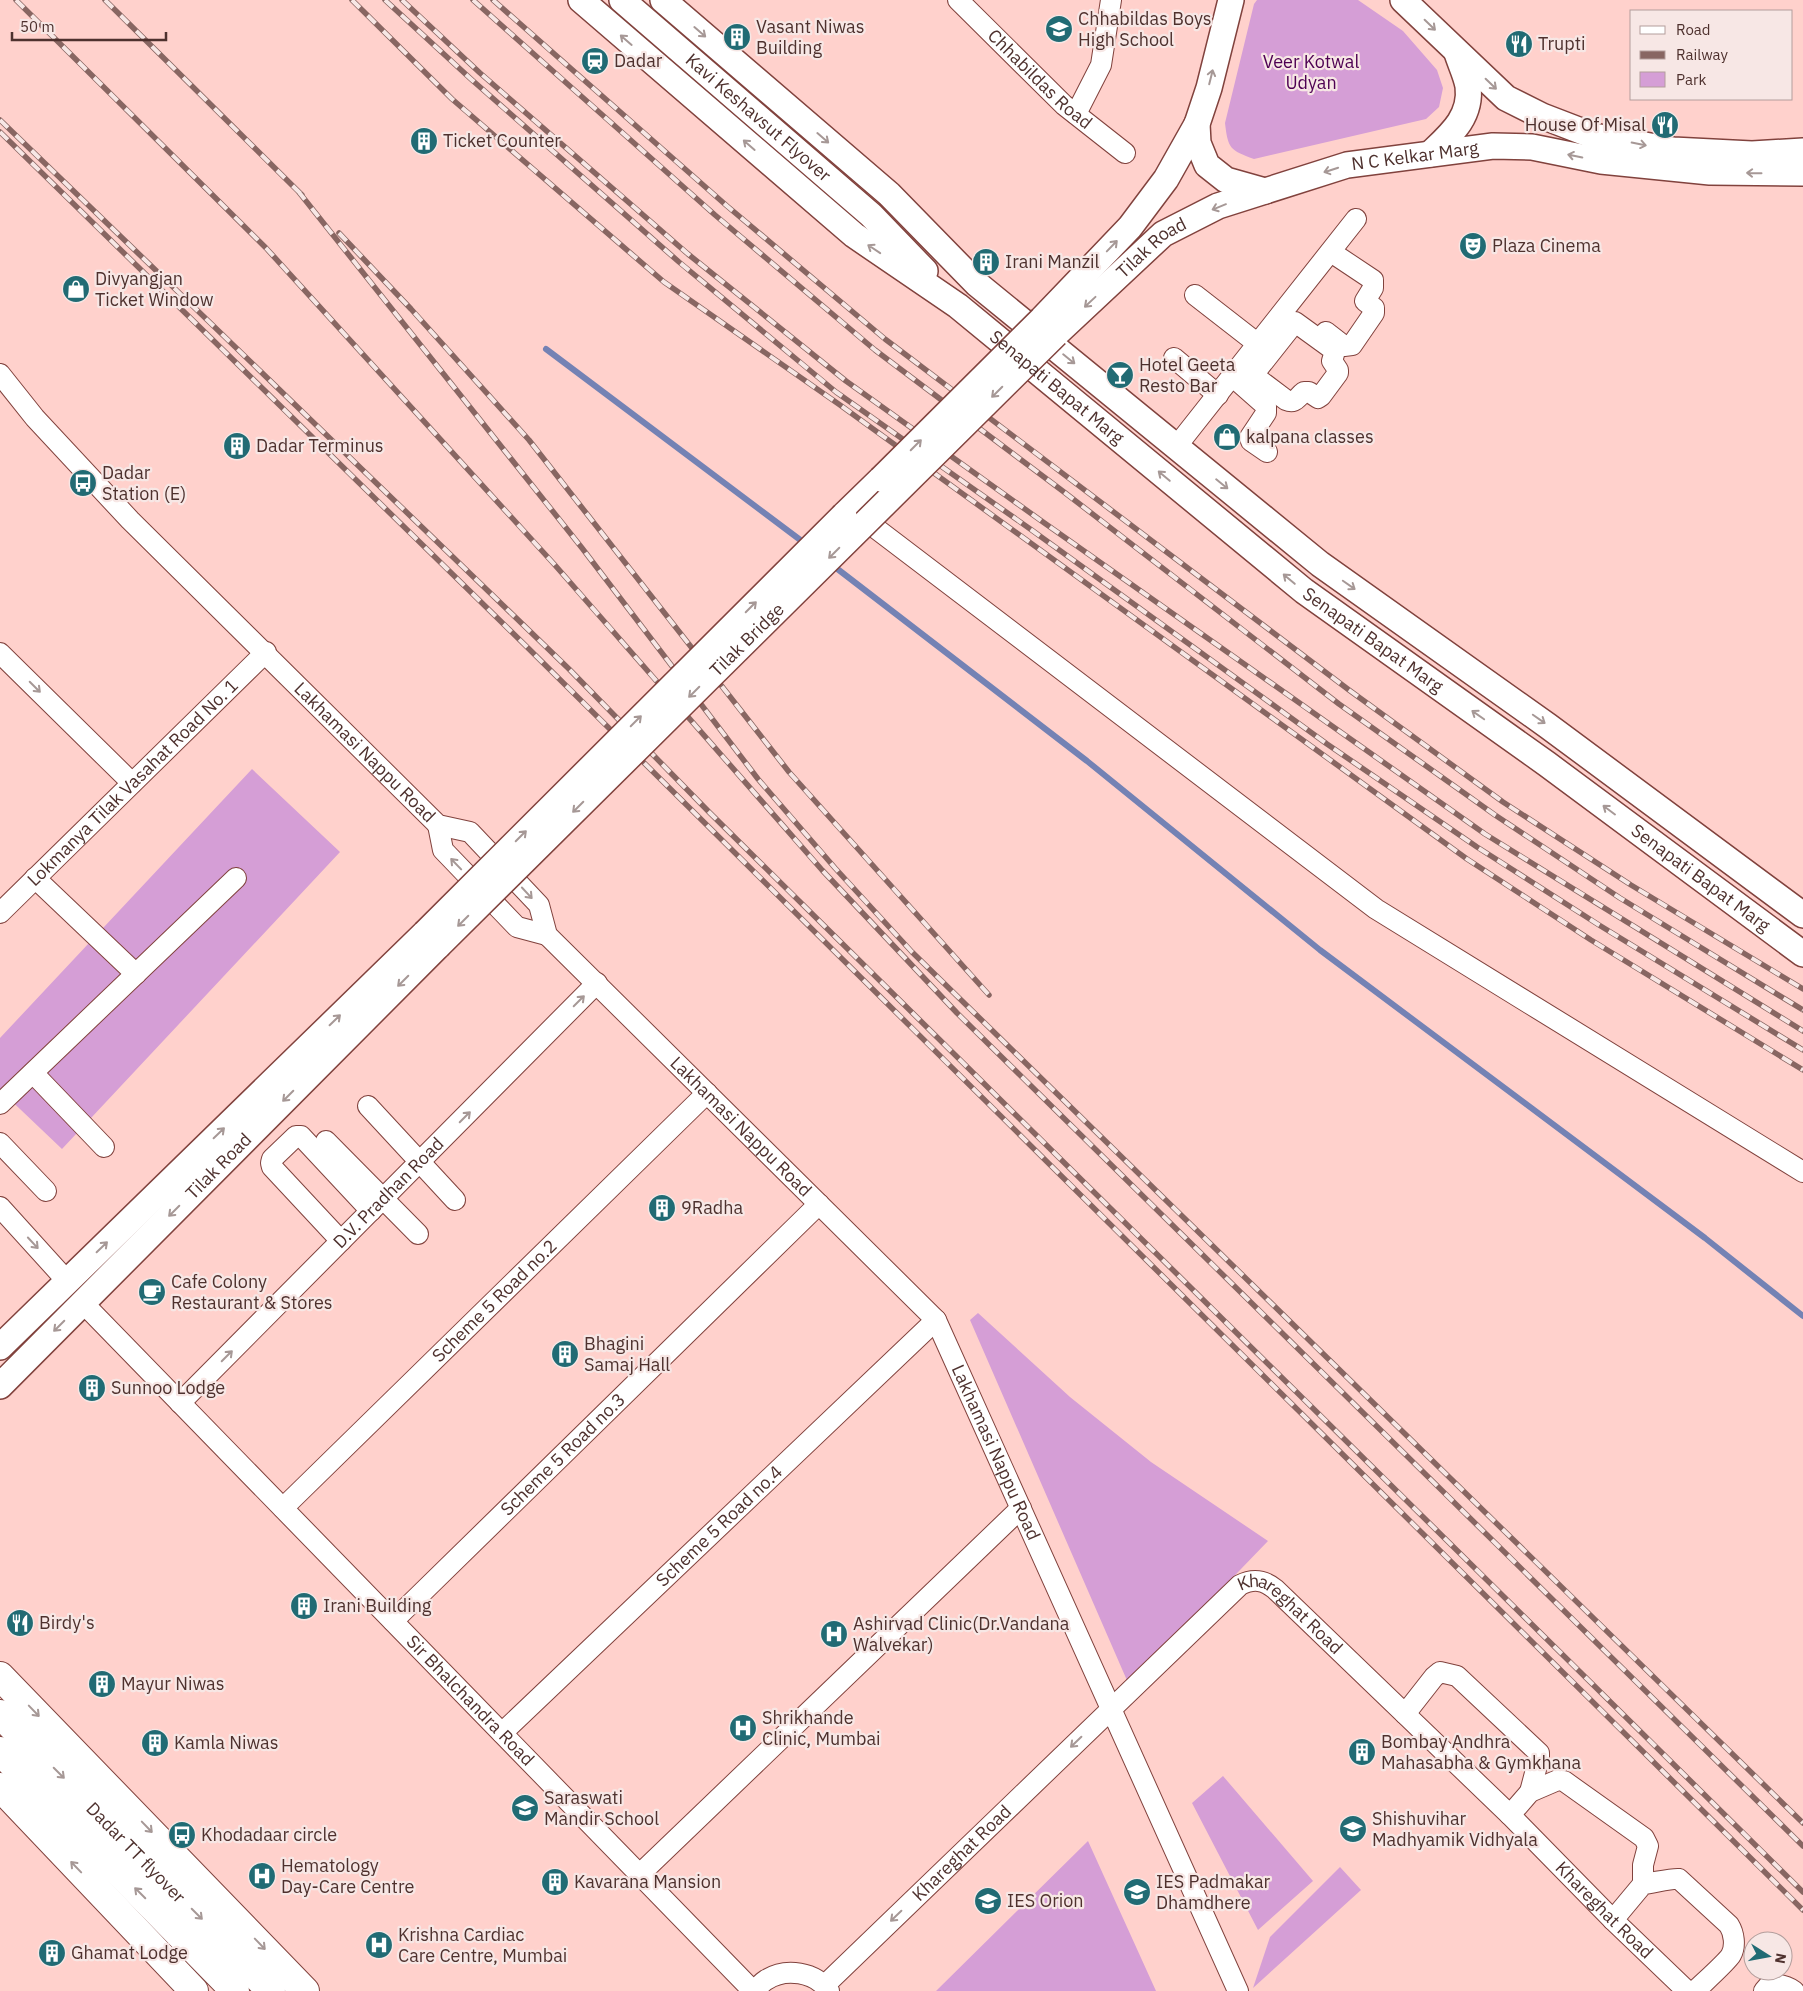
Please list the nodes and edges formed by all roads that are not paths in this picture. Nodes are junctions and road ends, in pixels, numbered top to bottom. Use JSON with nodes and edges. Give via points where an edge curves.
{"nodes":[{"id":1,"x":581,"y":0,"type":"edge"},
{"id":2,"x":622,"y":0,"type":"edge"},
{"id":3,"x":958,"y":0,"type":"edge"},
{"id":4,"x":1111,"y":0,"type":"edge"},
{"id":5,"x":1231,"y":0,"type":"edge"},
{"id":6,"x":1405,"y":1,"type":"edge"},
{"id":7,"x":671,"y":2,"type":"edge"},
{"id":8,"x":1456,"y":50,"type":"junction"},
{"id":9,"x":1076,"y":114,"type":"junction"},
{"id":10,"x":1197,"y":124,"type":"junction"},
{"id":11,"x":1803,"y":152,"type":"edge"},
{"id":12,"x":1125,"y":153,"type":"dead end"},
{"id":13,"x":1430,"y":154,"type":"junction"},
{"id":14,"x":1803,"y":174,"type":"edge"},
{"id":15,"x":1265,"y":191,"type":"junction"},
{"id":16,"x":871,"y":215,"type":"junction"},
{"id":17,"x":1356,"y":219,"type":"dead end"},
{"id":18,"x":1330,"y":252,"type":"junction"},
{"id":19,"x":977,"y":284,"type":"junction"},
{"id":20,"x":1196,"y":295,"type":"dead end"},
{"id":21,"x":958,"y":306,"type":"junction"},
{"id":22,"x":1302,"y":313,"type":"dead end"},
{"id":23,"x":1049,"y":326,"type":"junction"},
{"id":24,"x":1258,"y":344,"type":"junction"},
{"id":25,"x":1174,"y":358,"type":"dead end"},
{"id":26,"x":1242,"y":373,"type":"junction"},
{"id":27,"x":0,"y":374,"type":"edge"},
{"id":28,"x":1218,"y":395,"type":"junction"},
{"id":29,"x":1176,"y":447,"type":"junction"},
{"id":30,"x":1267,"y":452,"type":"dead end"},
{"id":31,"x":862,"y":512,"type":"junction"},
{"id":32,"x":266,"y":652,"type":"junction"},
{"id":33,"x":0,"y":653,"type":"edge"},
{"id":34,"x":132,"y":783,"type":"junction"},
{"id":35,"x":438,"y":825,"type":"junction"},
{"id":36,"x":35,"y":878,"type":"junction"},
{"id":37,"x":236,"y":878,"type":"dead end"},
{"id":38,"x":2,"y":906,"type":"edge"},
{"id":39,"x":1803,"y":915,"type":"edge"},
{"id":40,"x":547,"y":935,"type":"junction"},
{"id":41,"x":431,"y":940,"type":"junction"},
{"id":42,"x":1803,"y":954,"type":"edge"},
{"id":43,"x":136,"y":974,"type":"junction"},
{"id":44,"x":597,"y":983,"type":"junction"},
{"id":45,"x":32,"y":1073,"type":"junction"},
{"id":46,"x":707,"y":1093,"type":"junction"},
{"id":47,"x":0,"y":1104,"type":"edge"},
{"id":48,"x":368,"y":1106,"type":"dead end"},
{"id":49,"x":326,"y":1141,"type":"dead end"},
{"id":50,"x":0,"y":1143,"type":"edge"},
{"id":51,"x":104,"y":1148,"type":"dead end"},
{"id":52,"x":424,"y":1167,"type":"junction"},
{"id":53,"x":1803,"y":1172,"type":"edge"},
{"id":54,"x":46,"y":1191,"type":"dead end"},
{"id":55,"x":455,"y":1200,"type":"dead end"},
{"id":56,"x":819,"y":1204,"type":"junction"},
{"id":57,"x":382,"y":1206,"type":"junction"},
{"id":58,"x":0,"y":1207,"type":"edge"},
{"id":59,"x":418,"y":1234,"type":"dead end"},
{"id":60,"x":341,"y":1241,"type":"junction"},
{"id":61,"x":68,"y":1281,"type":"junction"},
{"id":62,"x":83,"y":1303,"type":"junction"},
{"id":63,"x":936,"y":1320,"type":"junction"},
{"id":64,"x":0,"y":1346,"type":"edge"},
{"id":65,"x":0,"y":1386,"type":"edge"},
{"id":66,"x":180,"y":1403,"type":"junction"},
{"id":67,"x":283,"y":1508,"type":"junction"},
{"id":68,"x":1021,"y":1508,"type":"junction"},
{"id":69,"x":392,"y":1621,"type":"junction"},
{"id":70,"x":0,"y":1676,"type":"edge"},
{"id":71,"x":1111,"y":1708,"type":"junction"},
{"id":72,"x":0,"y":1714,"type":"edge"},
{"id":73,"x":1405,"y":1714,"type":"junction"},
{"id":74,"x":502,"y":1733,"type":"junction"},
{"id":75,"x":0,"y":1751,"type":"edge"},
{"id":76,"x":0,"y":1787,"type":"edge"},
{"id":77,"x":1530,"y":1792,"type":"junction"},
{"id":78,"x":1510,"y":1815,"type":"junction"},
{"id":79,"x":640,"y":1874,"type":"junction"},
{"id":80,"x":1643,"y":1884,"type":"junction"},
{"id":81,"x":1613,"y":1920,"type":"junction"},
{"id":82,"x":827,"y":1988,"type":"edge"},
{"id":83,"x":194,"y":1991,"type":"edge"},
{"id":84,"x":235,"y":1991,"type":"edge"},
{"id":85,"x":271,"y":1991,"type":"edge"},
{"id":86,"x":305,"y":1991,"type":"edge"},
{"id":87,"x":754,"y":1991,"type":"edge"},
{"id":88,"x":1238,"y":1991,"type":"edge"},
{"id":89,"x":1687,"y":1991,"type":"edge"},
{"id":90,"x":1694,"y":1991,"type":"edge"},
{"id":91,"x":1764,"y":1991,"type":"edge"},
{"id":92,"x":1794,"y":1991,"type":"edge"}],
"edges":[{"from":21,"to":1,"type":"main road","one_way":true,"via":[[854,235]]},
{"from":2,"to":16,"type":"main road","name":"Kavi Keshavsut Flyover"},
{"from":3,"to":9,"type":"street","name":"Chhabildas Road"},
{"from":4,"to":9,"type":"street","via":[[1101,65]]},
{"from":10,"to":5,"type":"main road","one_way":true},
{"from":6,"to":8,"type":"main road","one_way":true},
{"from":7,"to":19,"type":"main road","one_way":true,"via":[[889,194]]},
{"from":8,"to":11,"type":"main road","one_way":true,"via":[[1506,98],[1594,136],[1673,150],[1752,154]]},
{"from":8,"to":13,"type":"main road","via":[[1468,86],[1468,109],[1453,132]]},
{"from":9,"to":12,"type":"street","name":"Chhabildas Road"},
{"from":10,"to":15,"type":"main road","via":[[1198,143],[1208,165],[1226,180]]},
{"from":23,"to":10,"type":"main road","name":"Tilak Road","one_way":true,"via":[[1166,179]]},
{"from":14,"to":13,"type":"main road","name":"N C Kelkar Marg","one_way":true,"via":[[1701,171],[1601,161],[1532,148],[1493,146]]},
{"from":13,"to":15,"type":"main road","name":"N C Kelkar Marg","one_way":true,"via":[[1347,165]]},
{"from":15,"to":23,"type":"main road","name":"Tilak Road","one_way":true,"via":[[1218,206],[1163,234]]},
{"from":16,"to":19,"type":"main road","name":"Kavi Keshavsut Flyover"},
{"from":16,"to":21,"type":"main road","name":"Kavi Keshavsut Flyover"},
{"from":17,"to":18,"type":"street"},
{"from":18,"to":22,"type":"street","via":[[1372,280],[1373,288],[1365,301],[1374,308],[1374,313],[1352,346],[1344,346]]},
{"from":18,"to":24,"type":"street"},
{"from":19,"to":29,"type":"main road","name":"Senapati Bapat Marg","one_way":true},
{"from":20,"to":24,"type":"street"},
{"from":42,"to":21,"type":"main road","name":"Senapati Bapat Marg","one_way":true,"via":[[1547,764],[1304,591]]},
{"from":23,"to":31,"type":"main road","name":"Tilak Bridge","bridge":true},
{"from":24,"to":26,"type":"street"},
{"from":25,"to":28,"type":"street"},
{"from":26,"to":26,"type":"street","via":[[1291,402],[1304,392],[1318,398],[1321,396],[1338,370],[1332,361],[1334,351],[1295,322]]},
{"from":26,"to":28,"type":"street"},
{"from":26,"to":30,"type":"street","via":[[1266,406],[1266,413],[1250,437]]},
{"from":27,"to":32,"type":"street","name":"Lakhamasi Nappu Road","via":[[35,418],[130,520]]},
{"from":28,"to":29,"type":"street"},
{"from":29,"to":39,"type":"main road","name":"Senapati Bapat Marg","one_way":true,"via":[[1320,564],[1548,726]]},
{"from":31,"to":41,"type":"main road","name":"Tilak Bridge","bridge":true,"via":[[807,550]]},
{"from":31,"to":53,"type":"street","via":[[878,530],[1376,909]]},
{"from":32,"to":34,"type":"street","name":"Lokmanya Tilak Vasahat Road No. 1"},
{"from":32,"to":35,"type":"street","name":"Lakhamasi Nappu Road"},
{"from":33,"to":34,"type":"street","one_way":true},
{"from":34,"to":36,"type":"street","name":"Lokmanya Tilak Vasahat Road No. 1"},
{"from":40,"to":35,"type":"street","one_way":true,"via":[[517,927],[443,850]]},
{"from":35,"to":40,"type":"street","name":"Lakhamasi Nappu Road","one_way":true,"via":[[470,832],[538,905]]},
{"from":36,"to":38,"type":"street","name":"Lokmanya Tilak Vasahat Road No. 1"},
{"from":36,"to":43,"type":"street"},
{"from":37,"to":43,"type":"street"},
{"from":40,"to":44,"type":"street","name":"Lakhamasi Nappu Road"},
{"from":61,"to":41,"type":"main road","name":"Tilak Road","one_way":true},
{"from":41,"to":62,"type":"main road","name":"Tilak Road","one_way":true},
{"from":43,"to":45,"type":"street"},
{"from":44,"to":46,"type":"street","name":"Lakhamasi Nappu Road"},
{"from":52,"to":44,"type":"street","name":"D.V. Pradhan Road","one_way":true},
{"from":45,"to":47,"type":"street"},
{"from":45,"to":51,"type":"street"},
{"from":46,"to":56,"type":"street","name":"Lakhamasi Nappu Road"},
{"from":46,"to":67,"type":"street","name":"Scheme 5 Road no.2"},
{"from":48,"to":52,"type":"street"},
{"from":49,"to":57,"type":"street"},
{"from":50,"to":54,"type":"street"},
{"from":52,"to":55,"type":"street"},
{"from":52,"to":57,"type":"street","name":"D.V. Pradhan Road"},
{"from":56,"to":63,"type":"street","name":"Lakhamasi Nappu Road"},
{"from":56,"to":69,"type":"street","name":"Scheme 5 Road no.3"},
{"from":57,"to":59,"type":"street"},
{"from":57,"to":60,"type":"street","name":"D.V. Pradhan Road"},
{"from":57,"to":60,"type":"street","via":[[301,1136],[296,1136],[270,1163]]},
{"from":58,"to":61,"type":"street","one_way":true},
{"from":66,"to":60,"type":"street","name":"D.V. Pradhan Road","one_way":true},
{"from":61,"to":64,"type":"main road","name":"Tilak Road"},
{"from":62,"to":65,"type":"main road","name":"Tilak Road","one_way":true},
{"from":62,"to":66,"type":"street","name":"Sir Bhalchandra Road"},
{"from":63,"to":68,"type":"street","name":"Lakhamasi Nappu Road"},
{"from":63,"to":74,"type":"street","name":"Scheme 5 Road no.4"},
{"from":66,"to":67,"type":"street","name":"Sir Bhalchandra Road"},
{"from":67,"to":69,"type":"street","name":"Sir Bhalchandra Road"},
{"from":68,"to":71,"type":"street","name":"Lakhamasi Nappu Road"},
{"from":68,"to":79,"type":"street"},
{"from":69,"to":74,"type":"street","name":"Sir Bhalchandra Road"},
{"from":70,"to":86,"type":"highway","one_way":true},
{"from":71,"to":73,"type":"street","name":"Khareghat Road","via":[[1240,1585],[1256,1581],[1266,1582],[1275,1589]]},
{"from":71,"to":82,"type":"street","name":"Khareghat Road","one_way":true},
{"from":71,"to":88,"type":"street","name":"Lakhamasi Nappu Road"},
{"from":72,"to":85,"type":"highway","name":"Dadar TT flyover","one_way":true},
{"from":73,"to":77,"type":"street","via":[[1440,1672],[1456,1676],[1538,1753],[1540,1758]]},
{"from":73,"to":78,"type":"street","name":"Khareghat Road"},
{"from":74,"to":79,"type":"street","name":"Sir Bhalchandra Road"},
{"from":84,"to":75,"type":"highway","name":"Dadar TT flyover","one_way":true},
{"from":83,"to":76,"type":"highway","one_way":true},
{"from":77,"to":78,"type":"street"},
{"from":77,"to":80,"type":"street","via":[[1554,1781],[1564,1781],[1644,1838],[1648,1846]]},
{"from":78,"to":81,"type":"street","name":"Khareghat Road"},
{"from":79,"to":87,"type":"street","name":"Sir Bhalchandra Road"},
{"from":80,"to":81,"type":"street"},
{"from":80,"to":90,"type":"street","via":[[1680,1879],[1732,1930],[1731,1955]]},
{"from":81,"to":89,"type":"street","name":"Khareghat Road"},
{"from":82,"to":87,"type":"street","via":[[814,1978],[798,1973],[781,1974],[766,1980]]},
{"from":91,"to":92,"type":"street","via":[[1770,1984],[1788,1986]]}]}
